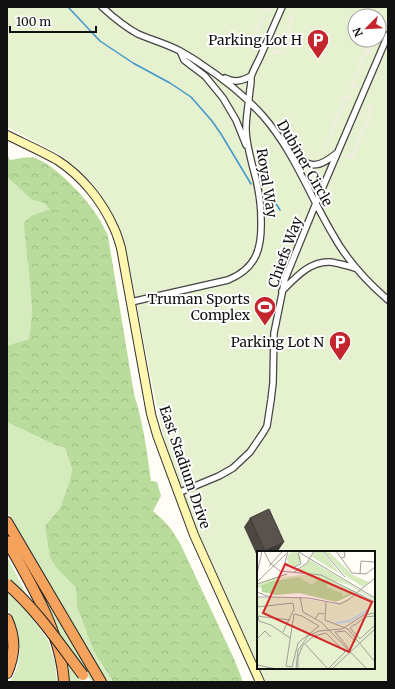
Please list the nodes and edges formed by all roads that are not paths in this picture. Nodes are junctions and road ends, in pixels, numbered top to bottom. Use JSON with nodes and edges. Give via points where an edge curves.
{"nodes":[{"id":1,"x":102,"y":7,"type":"edge"},
{"id":2,"x":282,"y":7,"type":"edge"},
{"id":3,"x":388,"y":35,"type":"edge"},
{"id":4,"x":180,"y":51,"type":"junction"},
{"id":5,"x":217,"y":74,"type":"junction"},
{"id":6,"x":252,"y":76,"type":"junction"},
{"id":7,"x":248,"y":101,"type":"junction"},
{"id":8,"x":7,"y":135,"type":"edge"},
{"id":9,"x":249,"y":152,"type":"junction"},
{"id":10,"x":289,"y":152,"type":"junction"},
{"id":11,"x":338,"y":152,"type":"junction"},
{"id":12,"x":316,"y":203,"type":"junction"},
{"id":13,"x":356,"y":268,"type":"junction"},
{"id":14,"x":282,"y":291,"type":"junction"},
{"id":15,"x":388,"y":300,"type":"edge"},
{"id":16,"x":131,"y":302,"type":"junction"},
{"id":17,"x":178,"y":493,"type":"junction"},
{"id":18,"x":7,"y":522,"type":"edge"},
{"id":19,"x":7,"y":541,"type":"edge"},
{"id":20,"x":7,"y":584,"type":"edge"},
{"id":21,"x":7,"y":619,"type":"edge"},
{"id":22,"x":7,"y":674,"type":"edge"},
{"id":23,"x":85,"y":678,"type":"edge"},
{"id":24,"x":64,"y":682,"type":"edge"},
{"id":25,"x":102,"y":682,"type":"edge"},
{"id":26,"x":260,"y":682,"type":"edge"}],
"edges":[{"from":1,"to":4,"type":"street","name":"Dubiner Circle","via":[[124,26]]},
{"from":2,"to":6,"type":"street","name":"Royal Way"},
{"from":3,"to":11,"type":"street","name":"Chiefs Way"},
{"from":4,"to":5,"type":"street","name":"Dubiner Circle"},
{"from":4,"to":9,"type":"street","via":[[184,60],[205,76],[223,98],[236,120]]},
{"from":5,"to":6,"type":"street","via":[[237,81]]},
{"from":5,"to":7,"type":"street","name":"Dubiner Circle"},
{"from":6,"to":7,"type":"street","name":"Royal Way"},
{"from":7,"to":9,"type":"street","name":"Royal Way","via":[[246,130]]},
{"from":7,"to":10,"type":"street","name":"Dubiner Circle","via":[[264,117]]},
{"from":8,"to":16,"type":"main road","name":"East Stadium Drive","via":[[56,160],[83,181],[95,195],[114,228],[121,248]]},
{"from":9,"to":16,"type":"street","name":"Royal Way","via":[[260,198],[262,232],[259,249],[250,266],[228,280]]},
{"from":10,"to":11,"type":"street","via":[[306,164],[314,165],[323,163]]},
{"from":10,"to":12,"type":"street","name":"Dubiner Circle"},
{"from":11,"to":12,"type":"street","name":"Chiefs Way"},
{"from":12,"to":13,"type":"street","name":"Dubiner Circle","via":[[332,233]]},
{"from":12,"to":14,"type":"street","name":"Chiefs Way"},
{"from":13,"to":14,"type":"street","via":[[331,262],[319,264],[300,273]]},
{"from":13,"to":15,"type":"street","name":"Dubiner Circle"},
{"from":14,"to":17,"type":"street","name":"Chiefs Way","via":[[274,333],[271,400],[263,433],[250,452],[234,468]]},
{"from":16,"to":17,"type":"main road","name":"East Stadium Drive","via":[[152,414]]},
{"from":17,"to":26,"type":"main road","name":"East Stadium Drive","via":[[194,535]]},
{"from":18,"to":25,"type":"highway"},
{"from":19,"to":24,"type":"highway","via":[[48,620],[60,651]]},
{"from":20,"to":23,"type":"highway","bridge":true,"via":[[38,616]]},
{"from":21,"to":22,"type":"highway","via":[[14,648]]}]}
